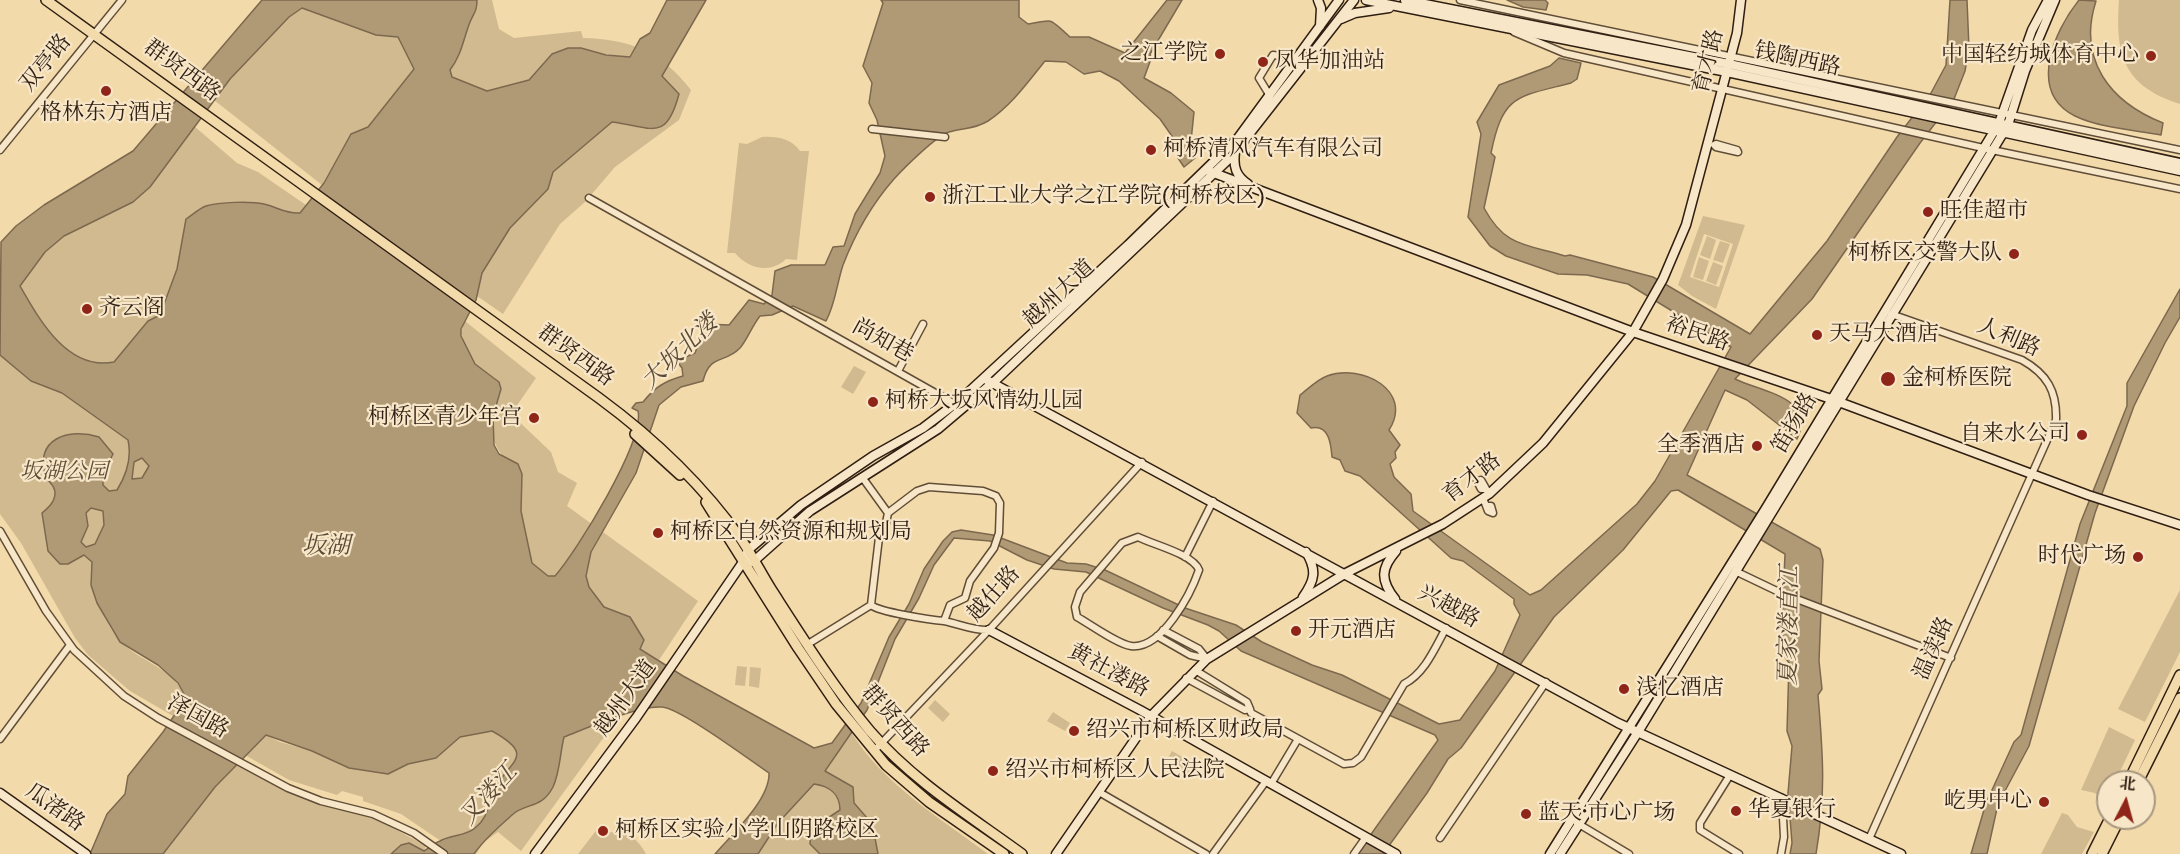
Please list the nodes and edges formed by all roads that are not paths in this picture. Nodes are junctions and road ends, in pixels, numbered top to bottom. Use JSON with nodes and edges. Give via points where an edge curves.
{"nodes":[{"id":1,"x":38,"y":0,"type":"edge"},
{"id":2,"x":46,"y":0,"type":"edge"},
{"id":3,"x":122,"y":0,"type":"edge"},
{"id":4,"x":1318,"y":0,"type":"edge"},
{"id":5,"x":1339,"y":0,"type":"edge"},
{"id":6,"x":1354,"y":0,"type":"edge"},
{"id":7,"x":1366,"y":0,"type":"edge"},
{"id":8,"x":1405,"y":0,"type":"edge"},
{"id":9,"x":1460,"y":0,"type":"edge"},
{"id":10,"x":1741,"y":0,"type":"edge"},
{"id":11,"x":2048,"y":0,"type":"edge"},
{"id":12,"x":2055,"y":0,"type":"edge"},
{"id":13,"x":1411,"y":9,"type":"junction"},
{"id":14,"x":1338,"y":21,"type":"junction"},
{"id":15,"x":1319,"y":27,"type":"junction"},
{"id":16,"x":1503,"y":27,"type":"junction"},
{"id":17,"x":92,"y":36,"type":"junction"},
{"id":18,"x":1297,"y":58,"type":"junction"},
{"id":19,"x":1729,"y":64,"type":"junction"},
{"id":20,"x":1723,"y":87,"type":"junction"},
{"id":21,"x":1270,"y":96,"type":"junction"},
{"id":22,"x":2008,"y":114,"type":"junction"},
{"id":23,"x":2001,"y":128,"type":"junction"},
{"id":24,"x":872,"y":129,"type":"dead end"},
{"id":25,"x":945,"y":137,"type":"dead end"},
{"id":26,"x":1988,"y":149,"type":"junction"},
{"id":27,"x":0,"y":150,"type":"edge"},
{"id":28,"x":2180,"y":150,"type":"edge"},
{"id":29,"x":1235,"y":152,"type":"junction"},
{"id":30,"x":2180,"y":163,"type":"edge"},
{"id":31,"x":2180,"y":171,"type":"edge"},
{"id":32,"x":1210,"y":172,"type":"junction"},
{"id":33,"x":2180,"y":189,"type":"edge"},
{"id":34,"x":1259,"y":191,"type":"junction"},
{"id":35,"x":589,"y":198,"type":"dead end"},
{"id":36,"x":1891,"y":315,"type":"junction"},
{"id":37,"x":923,"y":324,"type":"dead end"},
{"id":38,"x":1633,"y":332,"type":"junction"},
{"id":39,"x":898,"y":371,"type":"junction"},
{"id":40,"x":989,"y":381,"type":"junction"},
{"id":41,"x":1835,"y":400,"type":"junction"},
{"id":42,"x":955,"y":404,"type":"junction"},
{"id":43,"x":647,"y":442,"type":"junction"},
{"id":44,"x":1142,"y":462,"type":"junction"},
{"id":45,"x":2034,"y":474,"type":"junction"},
{"id":46,"x":862,"y":477,"type":"junction"},
{"id":47,"x":1213,"y":501,"type":"junction"},
{"id":48,"x":888,"y":513,"type":"junction"},
{"id":49,"x":2180,"y":525,"type":"edge"},
{"id":50,"x":0,"y":531,"type":"edge"},
{"id":51,"x":1752,"y":536,"type":"junction"},
{"id":52,"x":1399,"y":547,"type":"junction"},
{"id":53,"x":748,"y":550,"type":"junction"},
{"id":54,"x":1306,"y":552,"type":"junction"},
{"id":55,"x":1185,"y":557,"type":"junction"},
{"id":56,"x":754,"y":561,"type":"junction"},
{"id":57,"x":743,"y":562,"type":"junction"},
{"id":58,"x":1735,"y":571,"type":"junction"},
{"id":59,"x":1346,"y":573,"type":"junction"},
{"id":60,"x":1302,"y":598,"type":"junction"},
{"id":61,"x":1397,"y":602,"type":"junction"},
{"id":62,"x":871,"y":605,"type":"junction"},
{"id":63,"x":944,"y":621,"type":"junction"},
{"id":64,"x":1446,"y":628,"type":"junction"},
{"id":65,"x":989,"y":630,"type":"junction"},
{"id":66,"x":1163,"y":630,"type":"junction"},
{"id":67,"x":1157,"y":636,"type":"junction"},
{"id":68,"x":70,"y":645,"type":"junction"},
{"id":69,"x":808,"y":645,"type":"junction"},
{"id":70,"x":1951,"y":658,"type":"junction"},
{"id":71,"x":1207,"y":659,"type":"junction"},
{"id":72,"x":1194,"y":670,"type":"junction"},
{"id":73,"x":2180,"y":675,"type":"edge"},
{"id":74,"x":1185,"y":678,"type":"junction"},
{"id":75,"x":1546,"y":682,"type":"junction"},
{"id":76,"x":2180,"y":698,"type":"edge"},
{"id":77,"x":1250,"y":709,"type":"junction"},
{"id":78,"x":1151,"y":716,"type":"junction"},
{"id":79,"x":859,"y":724,"type":"junction"},
{"id":80,"x":1627,"y":727,"type":"junction"},
{"id":81,"x":1638,"y":732,"type":"junction"},
{"id":82,"x":0,"y":739,"type":"edge"},
{"id":83,"x":1298,"y":739,"type":"junction"},
{"id":84,"x":881,"y":744,"type":"junction"},
{"id":85,"x":874,"y":751,"type":"junction"},
{"id":86,"x":2134,"y":770,"type":"edge"},
{"id":87,"x":2144,"y":770,"type":"edge"},
{"id":88,"x":1730,"y":775,"type":"junction"},
{"id":89,"x":1268,"y":782,"type":"junction"},
{"id":90,"x":1099,"y":792,"type":"junction"},
{"id":91,"x":0,"y":793,"type":"edge"},
{"id":92,"x":1783,"y":799,"type":"junction"},
{"id":93,"x":1575,"y":821,"type":"junction"},
{"id":94,"x":2104,"y":830,"type":"edge"},
{"id":95,"x":2114,"y":830,"type":"edge"},
{"id":96,"x":1366,"y":837,"type":"junction"},
{"id":97,"x":1440,"y":838,"type":"dead end"},
{"id":98,"x":1869,"y":839,"type":"junction"},
{"id":99,"x":86,"y":853,"type":"edge"},
{"id":100,"x":1395,"y":853,"type":"edge"},
{"id":101,"x":444,"y":854,"type":"edge"},
{"id":102,"x":535,"y":854,"type":"edge"},
{"id":103,"x":1004,"y":854,"type":"edge"},
{"id":104,"x":1022,"y":854,"type":"edge"},
{"id":105,"x":1056,"y":854,"type":"edge"},
{"id":106,"x":1206,"y":854,"type":"edge"},
{"id":107,"x":1213,"y":854,"type":"edge"},
{"id":108,"x":1354,"y":854,"type":"edge"},
{"id":109,"x":1550,"y":854,"type":"edge"},
{"id":110,"x":1560,"y":854,"type":"edge"},
{"id":111,"x":1629,"y":854,"type":"edge"},
{"id":112,"x":1739,"y":854,"type":"edge"},
{"id":113,"x":1781,"y":854,"type":"edge"},
{"id":114,"x":1901,"y":854,"type":"edge"},
{"id":115,"x":2092,"y":854,"type":"edge"},
{"id":116,"x":2102,"y":854,"type":"edge"}],
"edges":[{"from":1,"to":17,"type":"main road","name":"群贤西路"},
{"from":2,"to":17,"type":"main road","name":"群贤西路"},
{"from":3,"to":17,"type":"street","name":"双亭路"},
{"from":4,"to":15,"type":"street"},
{"from":5,"to":15,"type":"street","name":"越州大道"},
{"from":6,"to":14,"type":"street","name":"越州大道"},
{"from":7,"to":13,"type":"street","name":"钱陶西路"},
{"from":8,"to":19,"type":"street","name":"钱陶西路"},
{"from":9,"to":19,"type":"street"},
{"from":10,"to":19,"type":"street","name":"育才路"},
{"from":11,"to":22,"type":"street","name":"笛扬路","via":[[2032,30]]},
{"from":12,"to":22,"type":"street","name":"笛扬路"},
{"from":13,"to":14,"type":"street","via":[[1375,9]]},
{"from":13,"to":16,"type":"street","name":"钱陶西路"},
{"from":14,"to":29,"type":"street","name":"越州大道"},
{"from":15,"to":18,"type":"street","name":"越州大道"},
{"from":16,"to":19,"type":"street","name":"钱陶西路"},
{"from":16,"to":20,"type":"street","via":[[1564,53]]},
{"from":17,"to":27,"type":"street","name":"双亭路"},
{"from":17,"to":43,"type":"main road","name":"群贤西路","via":[[502,332]]},
{"from":18,"to":21,"type":"street","name":"越州大道"},
{"from":18,"to":21,"type":"street","via":[[1273,55],[1259,78]]},
{"from":19,"to":20,"type":"street","name":"育才路"},
{"from":19,"to":22,"type":"street","via":[[1925,95]]},
{"from":19,"to":23,"type":"street","name":"钱陶西路"},
{"from":20,"to":26,"type":"street"},
{"from":20,"to":38,"type":"street","name":"育才路","via":[[1711,144],[1686,225],[1663,279]]},
{"from":21,"to":32,"type":"street","name":"越州大道"},
{"from":22,"to":23,"type":"street","name":"笛扬路"},
{"from":22,"to":28,"type":"street"},
{"from":23,"to":26,"type":"street","name":"笛扬路"},
{"from":23,"to":30,"type":"street","name":"钱陶西路"},
{"from":23,"to":31,"type":"street","name":"钱陶西路"},
{"from":24,"to":25,"type":"street"},
{"from":26,"to":33,"type":"street"},
{"from":26,"to":36,"type":"street","name":"笛扬路"},
{"from":26,"to":41,"type":"street","name":"笛扬路"},
{"from":29,"to":32,"type":"street","name":"越州大道"},
{"from":29,"to":34,"type":"street","via":[[1234,167],[1240,179]]},
{"from":32,"to":34,"type":"street","name":"裕民路"},
{"from":32,"to":40,"type":"street","name":"越州大道"},
{"from":34,"to":38,"type":"street","name":"裕民路"},
{"from":35,"to":39,"type":"street","name":"尚知巷"},
{"from":36,"to":41,"type":"street","name":"笛扬路"},
{"from":36,"to":45,"type":"street","name":"人利路","via":[[2038,369],[2057,402],[2056,420]]},
{"from":37,"to":39,"type":"street"},
{"from":38,"to":41,"type":"street","name":"裕民路"},
{"from":38,"to":52,"type":"street","name":"育才路","via":[[1543,443],[1486,497]]},
{"from":39,"to":42,"type":"street","name":"尚知巷"},
{"from":40,"to":42,"type":"street","name":"越州大道"},
{"from":40,"to":44,"type":"street","name":"兴越路"},
{"from":40,"to":46,"type":"street","name":"越州大道","via":[[938,429]]},
{"from":41,"to":45,"type":"street","name":"裕民路"},
{"from":41,"to":51,"type":"street","name":"笛扬路"},
{"from":42,"to":53,"type":"street","name":"越州大道","via":[[810,498]]},
{"from":43,"to":53,"type":"main road","name":"群贤西路","via":[[717,506]]},
{"from":43,"to":57,"type":"main road","name":"群贤西路","via":[[709,506]]},
{"from":44,"to":47,"type":"street","name":"兴越路"},
{"from":44,"to":65,"type":"street","name":"越仕路"},
{"from":45,"to":49,"type":"street","name":"裕民路"},
{"from":45,"to":70,"type":"street","name":"温渎路"},
{"from":46,"to":48,"type":"street"},
{"from":46,"to":56,"type":"street","name":"越州大道","via":[[810,511]]},
{"from":47,"to":54,"type":"street","name":"兴越路"},
{"from":47,"to":55,"type":"street"},
{"from":48,"to":62,"type":"street","via":[[880,529]]},
{"from":48,"to":63,"type":"street","via":[[917,490],[929,487],[983,491],[996,496],[1000,503],[994,548],[970,581],[965,598],[950,605]]},
{"from":50,"to":68,"type":"street","name":"泽国路"},
{"from":51,"to":58,"type":"street","name":"笛扬路"},
{"from":51,"to":80,"type":"street","name":"笛扬路"},
{"from":52,"to":59,"type":"street","name":"育才路"},
{"from":52,"to":61,"type":"street","via":[[1383,571],[1387,588]]},
{"from":53,"to":56,"type":"main road","name":"群贤西路"},
{"from":53,"to":57,"type":"street","name":"越州大道"},
{"from":54,"to":59,"type":"street","name":"兴越路"},
{"from":54,"to":60,"type":"street","via":[[1315,573]]},
{"from":55,"to":66,"type":"street","via":[[1197,564],[1199,570],[1191,594]]},
{"from":55,"to":67,"type":"street","via":[[1138,537],[1131,538],[1122,543],[1077,599],[1077,617],[1130,646]]},
{"from":56,"to":57,"type":"street"},
{"from":56,"to":69,"type":"main road","name":"群贤西路"},
{"from":57,"to":79,"type":"main road","name":"群贤西路","via":[[848,719]]},
{"from":57,"to":102,"type":"street","name":"越州大道","via":[[685,649]]},
{"from":58,"to":70,"type":"street","via":[[1781,593]]},
{"from":58,"to":81,"type":"street","name":"笛扬路"},
{"from":59,"to":60,"type":"street","name":"育才路"},
{"from":59,"to":61,"type":"street","name":"兴越路"},
{"from":60,"to":71,"type":"street","name":"育才路"},
{"from":61,"to":64,"type":"street","name":"兴越路"},
{"from":62,"to":63,"type":"street","via":[[877,610],[922,620]]},
{"from":62,"to":69,"type":"street"},
{"from":63,"to":65,"type":"street"},
{"from":64,"to":75,"type":"street","name":"兴越路"},
{"from":64,"to":83,"type":"street","via":[[1415,678],[1404,684],[1353,764],[1344,764]]},
{"from":65,"to":78,"type":"street","name":"黄社溇路"},
{"from":65,"to":84,"type":"street","name":"越仕路"},
{"from":66,"to":67,"type":"street"},
{"from":66,"to":71,"type":"street","via":[[1198,649]]},
{"from":67,"to":71,"type":"street","via":[[1190,655]]},
{"from":68,"to":82,"type":"street"},
{"from":68,"to":101,"type":"street","name":"泽国路","via":[[110,684],[158,718],[321,801],[388,820]]},
{"from":69,"to":79,"type":"main road","name":"群贤西路","via":[[854,710]]},
{"from":70,"to":98,"type":"street","name":"温渎路"},
{"from":71,"to":72,"type":"street","name":"育才路"},
{"from":72,"to":74,"type":"street","name":"育才路"},
{"from":72,"to":77,"type":"street","via":[[1247,702]]},
{"from":73,"to":86,"type":"main road"},
{"from":74,"to":77,"type":"street","via":[[1245,710]]},
{"from":74,"to":78,"type":"street","name":"育才路"},
{"from":75,"to":80,"type":"street","name":"兴越路"},
{"from":75,"to":97,"type":"street"},
{"from":76,"to":87,"type":"main road"},
{"from":77,"to":83,"type":"street"},
{"from":78,"to":89,"type":"street","name":"黄社溇路"},
{"from":78,"to":90,"type":"street","name":"育才路"},
{"from":79,"to":84,"type":"main road","name":"群贤西路"},
{"from":79,"to":85,"type":"main road","name":"群贤西路"},
{"from":80,"to":81,"type":"street","name":"兴越路"},
{"from":80,"to":93,"type":"street","name":"笛扬路"},
{"from":81,"to":88,"type":"street","name":"兴越路"},
{"from":81,"to":93,"type":"street","name":"笛扬路"},
{"from":83,"to":89,"type":"street"},
{"from":84,"to":85,"type":"street","name":"越仕路"},
{"from":84,"to":104,"type":"main road","name":"群贤西路","via":[[929,788]]},
{"from":85,"to":103,"type":"main road","name":"群贤西路","via":[[929,802]]},
{"from":88,"to":92,"type":"street","name":"兴越路"},
{"from":88,"to":112,"type":"street","via":[[1700,823],[1700,830]]},
{"from":89,"to":96,"type":"street","name":"黄社溇路"},
{"from":89,"to":107,"type":"street"},
{"from":90,"to":105,"type":"street","name":"育才路"},
{"from":90,"to":106,"type":"street"},
{"from":91,"to":99,"type":"street","name":"瓜渚路"},
{"from":92,"to":98,"type":"street","name":"兴越路"},
{"from":92,"to":113,"type":"street"},
{"from":93,"to":109,"type":"street","name":"笛扬路"},
{"from":93,"to":110,"type":"street","name":"笛扬路"},
{"from":93,"to":111,"type":"street"},
{"from":94,"to":115,"type":"main road"},
{"from":95,"to":116,"type":"main road"},
{"from":96,"to":100,"type":"street","name":"黄社溇路"},
{"from":96,"to":108,"type":"street"},
{"from":98,"to":114,"type":"street","name":"兴越路"}]}
